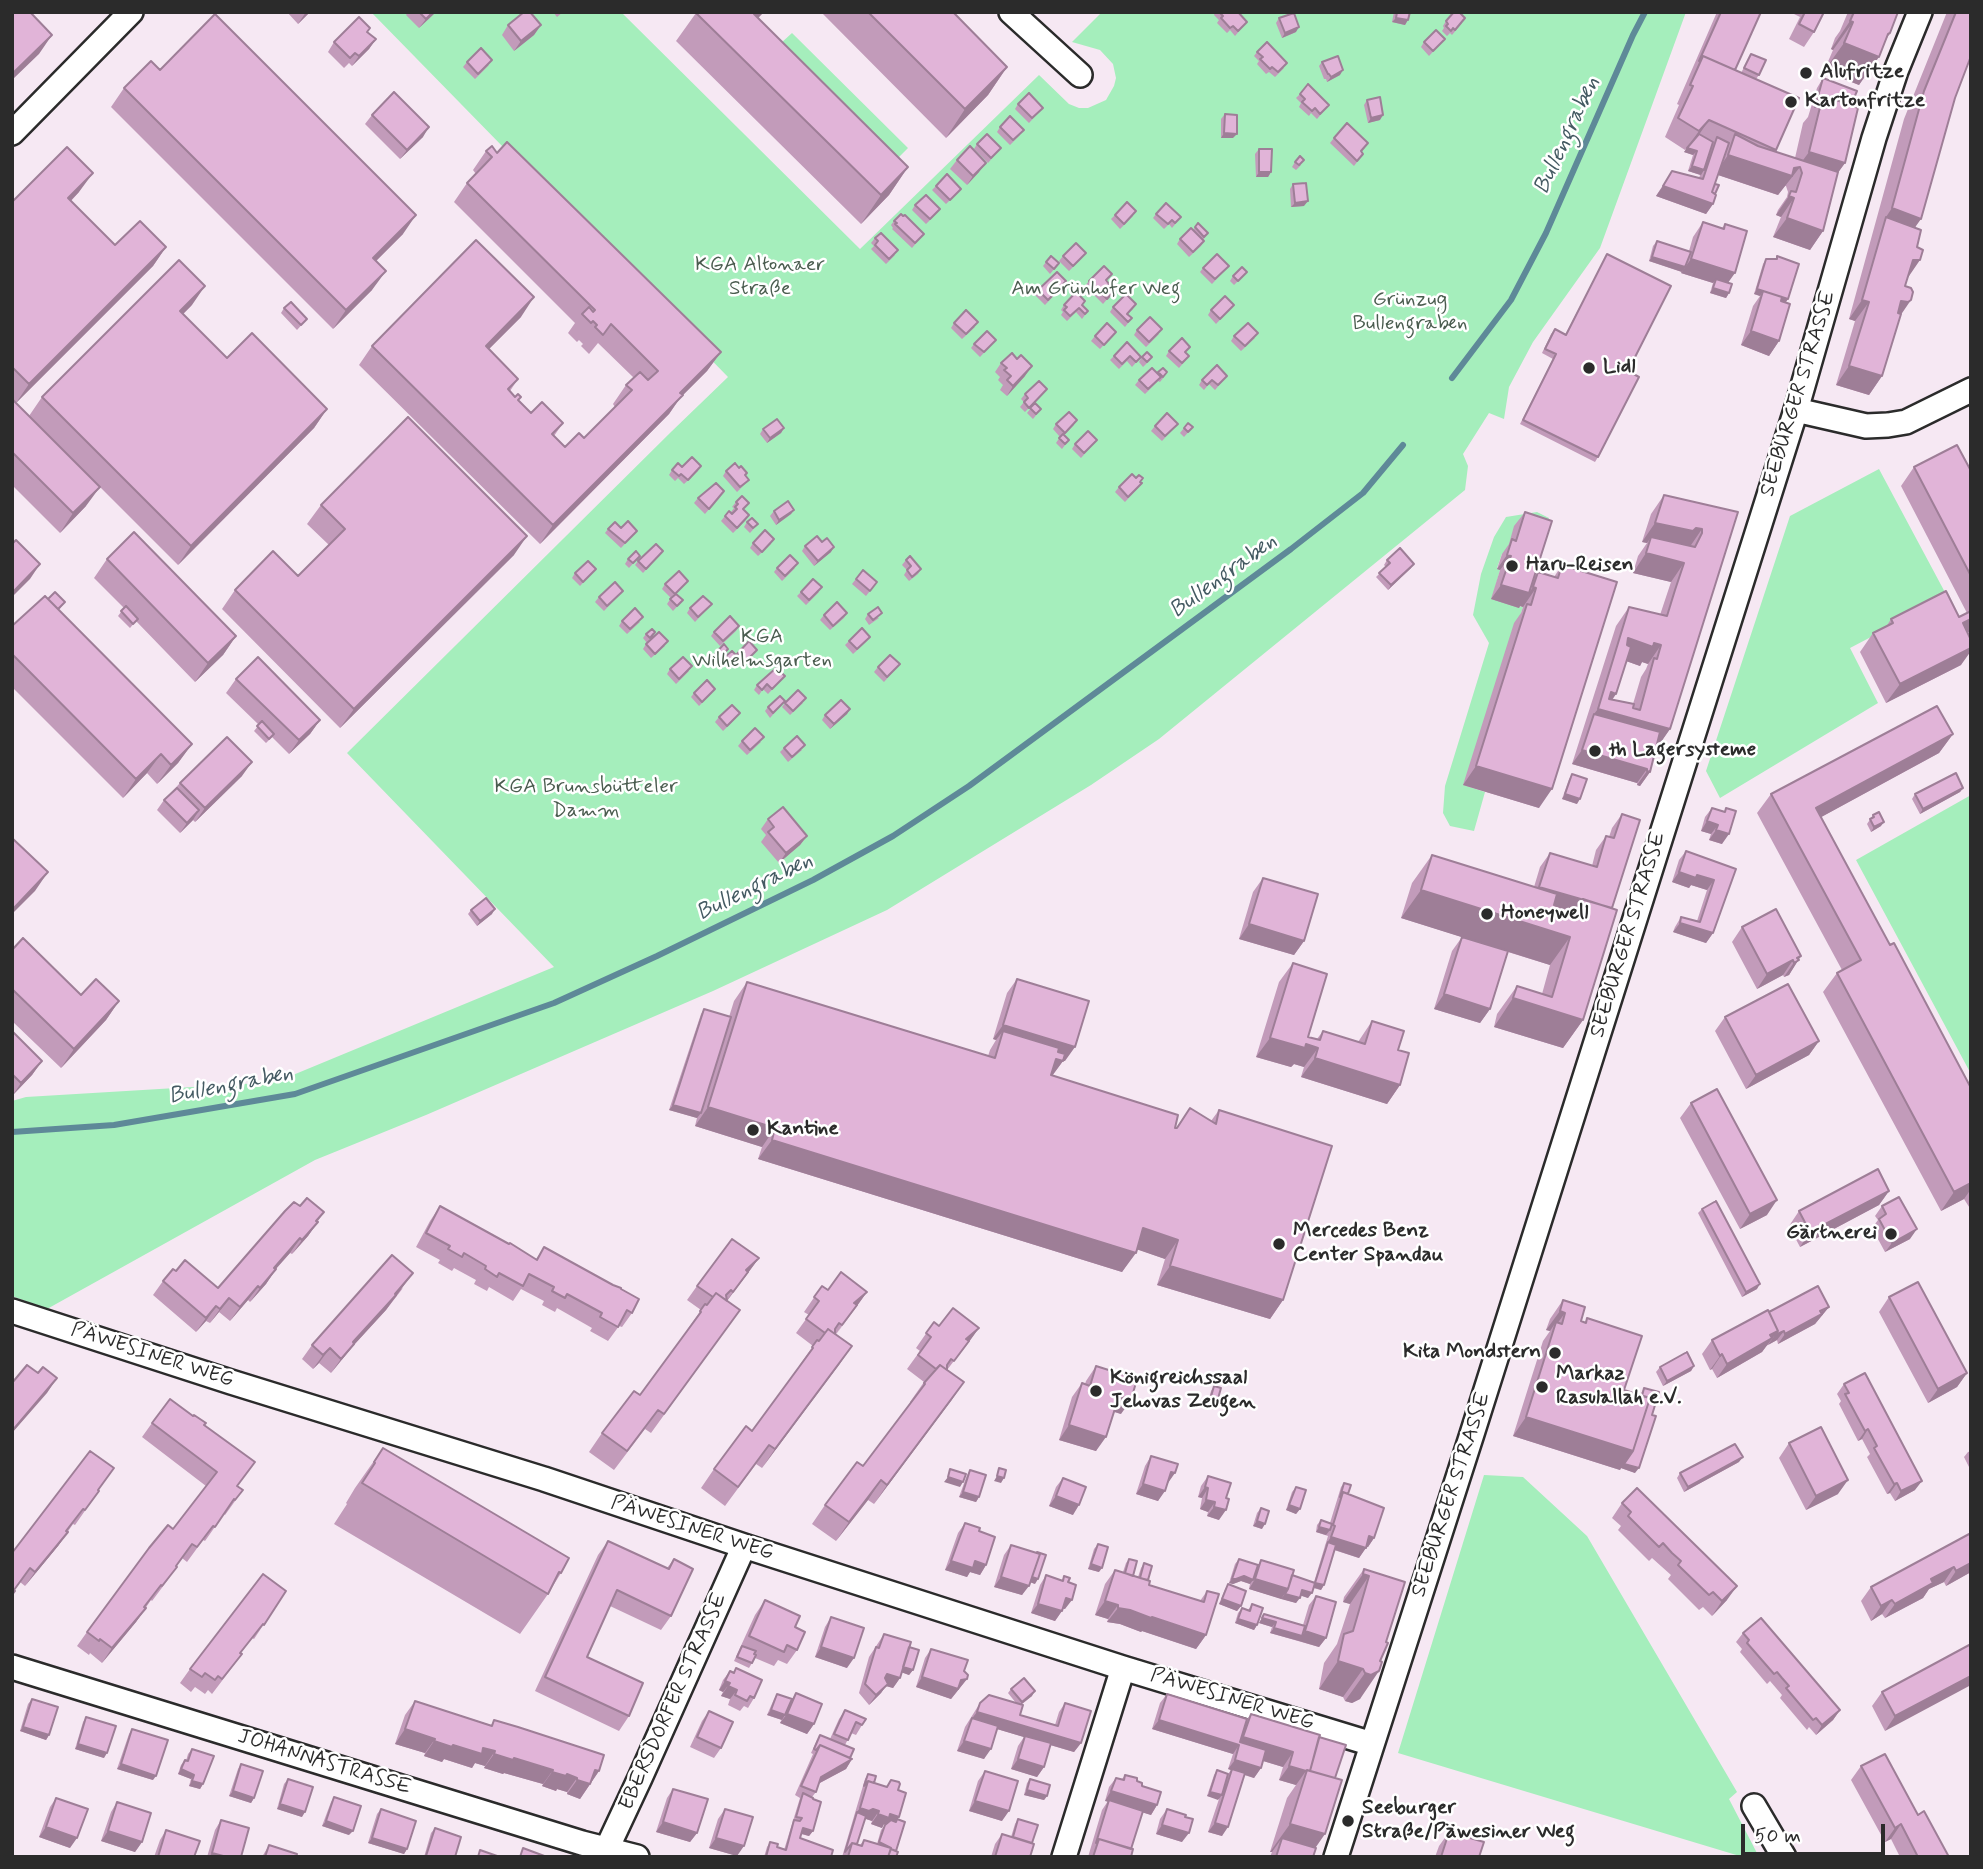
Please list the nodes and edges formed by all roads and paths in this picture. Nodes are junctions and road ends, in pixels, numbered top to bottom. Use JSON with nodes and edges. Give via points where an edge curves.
{"nodes":[{"id":1,"x":131,"y":12,"type":"edge"},
{"id":2,"x":1011,"y":12,"type":"edge"},
{"id":3,"x":1920,"y":12,"type":"edge"},
{"id":4,"x":1080,"y":75,"type":"dead end"},
{"id":5,"x":12,"y":133,"type":"edge"},
{"id":6,"x":1971,"y":390,"type":"edge"},
{"id":7,"x":1796,"y":410,"type":"junction"},
{"id":8,"x":12,"y":1311,"type":"edge"},
{"id":9,"x":744,"y":1546,"type":"junction"},
{"id":10,"x":12,"y":1667,"type":"edge"},
{"id":11,"x":1123,"y":1668,"type":"junction"},
{"id":12,"x":1372,"y":1744,"type":"junction"},
{"id":13,"x":1754,"y":1806,"type":"dead end"},
{"id":14,"x":605,"y":1853,"type":"edge"},
{"id":15,"x":636,"y":1857,"type":"edge"},
{"id":16,"x":1064,"y":1857,"type":"edge"},
{"id":17,"x":1336,"y":1857,"type":"edge"},
{"id":18,"x":1784,"y":1857,"type":"edge"}],
"edges":[{"from":1,"to":5,"type":"street"},
{"from":2,"to":4,"type":"street"},
{"from":3,"to":7,"type":"street","name":"SEEBURGER STRASSE","via":[[1874,138]]},
{"from":6,"to":7,"type":"street","via":[[1906,422],[1888,425],[1866,426]]},
{"from":7,"to":12,"type":"street","name":"SEEBURGER STRASSE"},
{"from":8,"to":9,"type":"street","name":"PÄWESINER WEG"},
{"from":9,"to":11,"type":"street","name":"PÄWESINER WEG"},
{"from":9,"to":14,"type":"street","name":"EBERSDORFER STRASSE"},
{"from":10,"to":14,"type":"street","name":"JOHANNASTRASSE"},
{"from":11,"to":12,"type":"street","name":"PÄWESINER WEG"},
{"from":11,"to":16,"type":"street"},
{"from":12,"to":17,"type":"street","name":"SEEBURGER STRASSE"},
{"from":13,"to":18,"type":"street"},
{"from":14,"to":15,"type":"street","name":"JOHANNASTRASSE"}]}
